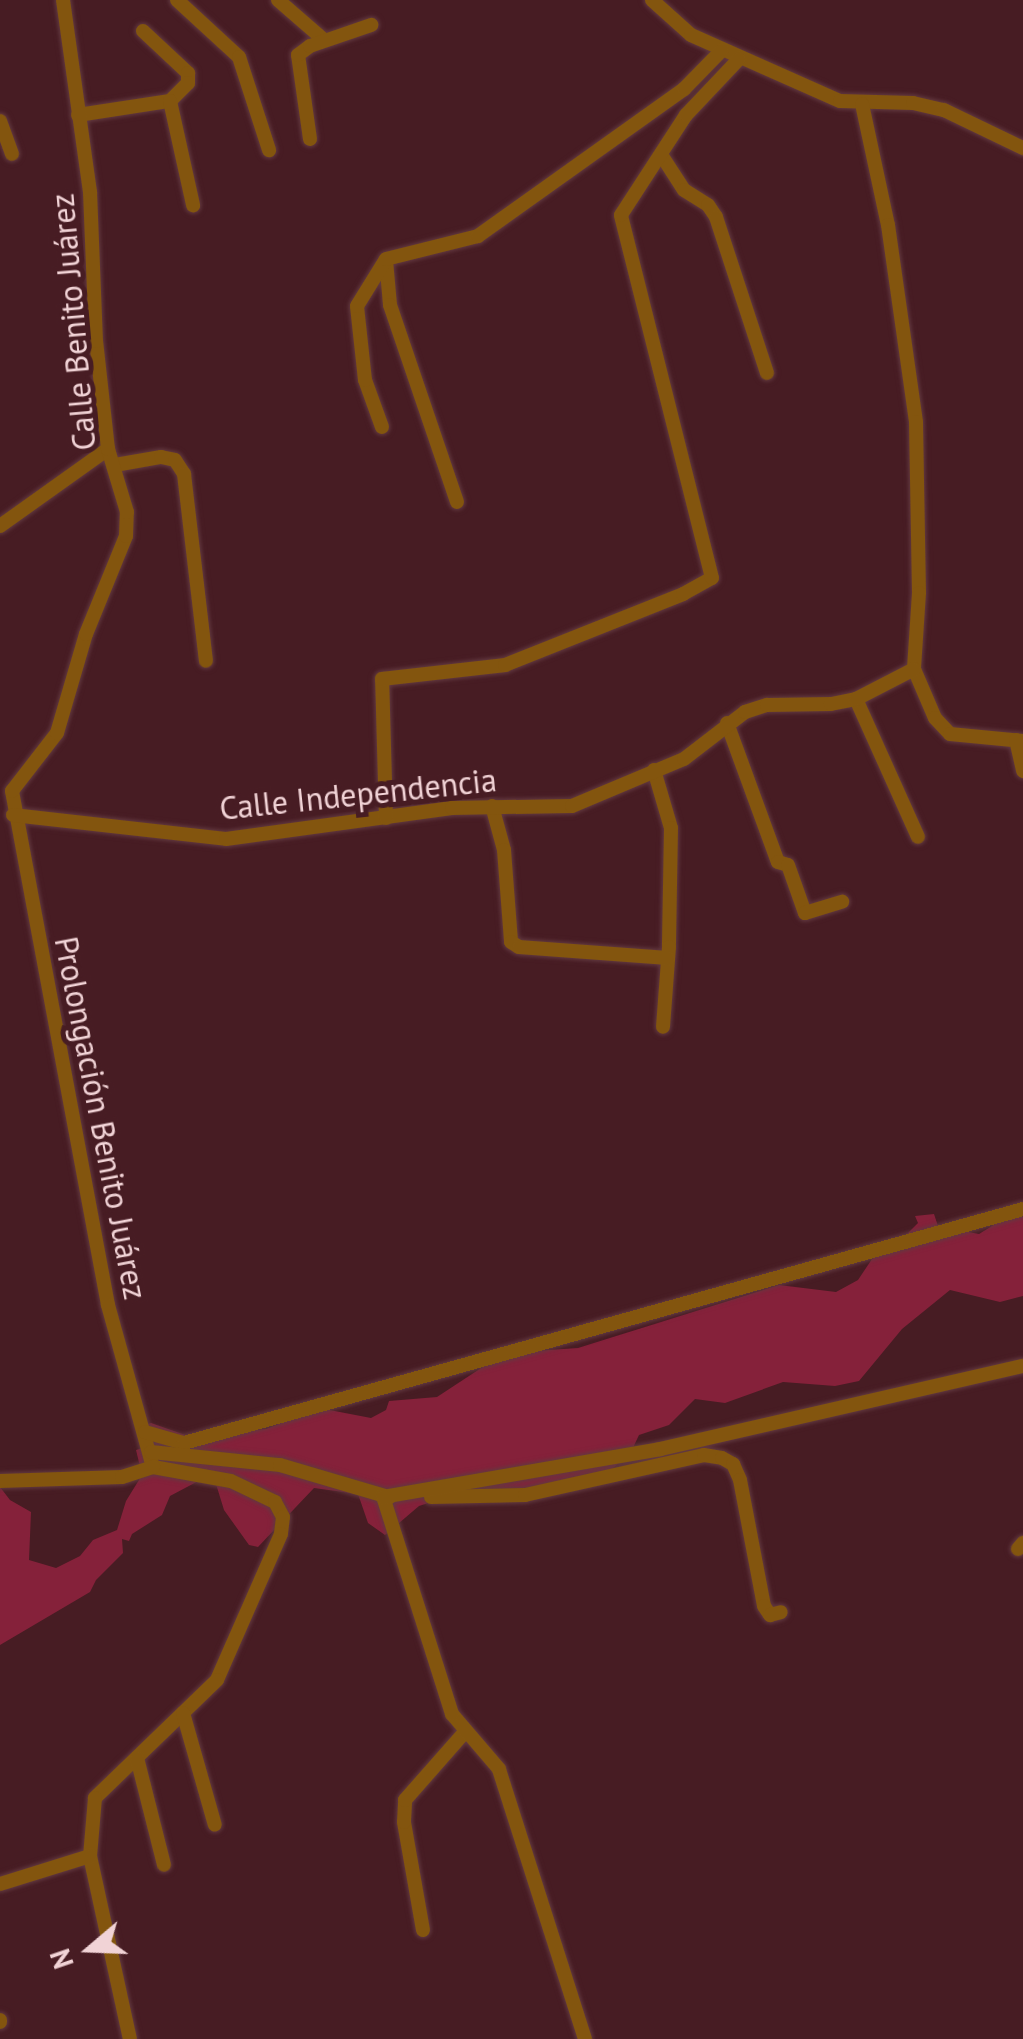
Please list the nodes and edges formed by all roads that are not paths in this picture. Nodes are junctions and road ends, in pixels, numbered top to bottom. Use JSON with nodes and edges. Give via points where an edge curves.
{"nodes":[{"id":1,"x":63,"y":0,"type":"edge"},
{"id":2,"x":178,"y":0,"type":"edge"},
{"id":3,"x":278,"y":0,"type":"edge"},
{"id":4,"x":652,"y":0,"type":"edge"},
{"id":5,"x":371,"y":24,"type":"dead end"},
{"id":6,"x":143,"y":31,"type":"dead end"},
{"id":7,"x":324,"y":40,"type":"junction"},
{"id":8,"x":722,"y":50,"type":"junction"},
{"id":9,"x":739,"y":59,"type":"junction"},
{"id":10,"x":170,"y":101,"type":"junction"},
{"id":11,"x":862,"y":104,"type":"junction"},
{"id":12,"x":78,"y":115,"type":"junction"},
{"id":13,"x":0,"y":120,"type":"edge"},
{"id":14,"x":310,"y":139,"type":"dead end"},
{"id":15,"x":1023,"y":148,"type":"edge"},
{"id":16,"x":269,"y":150,"type":"dead end"},
{"id":17,"x":12,"y":154,"type":"dead end"},
{"id":18,"x":662,"y":156,"type":"junction"},
{"id":19,"x":193,"y":205,"type":"dead end"},
{"id":20,"x":386,"y":259,"type":"junction"},
{"id":21,"x":767,"y":373,"type":"dead end"},
{"id":22,"x":382,"y":427,"type":"dead end"},
{"id":23,"x":108,"y":448,"type":"junction"},
{"id":24,"x":115,"y":465,"type":"junction"},
{"id":25,"x":457,"y":502,"type":"dead end"},
{"id":26,"x":0,"y":526,"type":"edge"},
{"id":27,"x":206,"y":661,"type":"dead end"},
{"id":28,"x":914,"y":669,"type":"junction"},
{"id":29,"x":856,"y":699,"type":"junction"},
{"id":30,"x":728,"y":722,"type":"junction"},
{"id":31,"x":1020,"y":741,"type":"edge"},
{"id":32,"x":654,"y":770,"type":"junction"},
{"id":33,"x":1023,"y":770,"type":"edge"},
{"id":34,"x":6,"y":792,"type":"edge"},
{"id":35,"x":492,"y":806,"type":"junction"},
{"id":36,"x":13,"y":815,"type":"junction"},
{"id":37,"x":386,"y":818,"type":"junction"},
{"id":38,"x":918,"y":837,"type":"dead end"},
{"id":39,"x":842,"y":902,"type":"dead end"},
{"id":40,"x":668,"y":958,"type":"junction"},
{"id":41,"x":662,"y":1027,"type":"dead end"},
{"id":42,"x":1023,"y":1209,"type":"edge"},
{"id":43,"x":1023,"y":1366,"type":"edge"},
{"id":44,"x":145,"y":1432,"type":"junction"},
{"id":45,"x":152,"y":1460,"type":"junction"},
{"id":46,"x":0,"y":1481,"type":"edge"},
{"id":47,"x":383,"y":1498,"type":"junction"},
{"id":48,"x":781,"y":1612,"type":"dead end"},
{"id":49,"x":183,"y":1713,"type":"junction"},
{"id":50,"x":464,"y":1732,"type":"junction"},
{"id":51,"x":137,"y":1758,"type":"junction"},
{"id":52,"x":216,"y":1825,"type":"dead end"},
{"id":53,"x":90,"y":1856,"type":"junction"},
{"id":54,"x":164,"y":1864,"type":"dead end"},
{"id":55,"x":0,"y":1884,"type":"edge"},
{"id":56,"x":423,"y":1930,"type":"dead end"},
{"id":57,"x":130,"y":2039,"type":"edge"},
{"id":58,"x":585,"y":2039,"type":"edge"}],
"edges":[{"from":1,"to":12,"type":"street","name":"Calle Benito Juárez"},
{"from":2,"to":16,"type":"street","via":[[239,57]]},
{"from":3,"to":7,"type":"street"},
{"from":4,"to":8,"type":"street","via":[[691,35]]},
{"from":5,"to":7,"type":"street"},
{"from":6,"to":10,"type":"street","via":[[188,73],[188,83]]},
{"from":7,"to":14,"type":"street","via":[[298,55]]},
{"from":8,"to":9,"type":"street"},
{"from":8,"to":20,"type":"street","via":[[684,89],[478,236]]},
{"from":9,"to":11,"type":"street"},
{"from":9,"to":18,"type":"street","via":[[686,115]]},
{"from":10,"to":12,"type":"street"},
{"from":10,"to":19,"type":"street"},
{"from":11,"to":15,"type":"street","via":[[944,110]]},
{"from":11,"to":28,"type":"street","via":[[888,225],[916,422],[920,593]]},
{"from":12,"to":23,"type":"street","name":"Calle Benito Juárez","via":[[90,192]]},
{"from":13,"to":17,"type":"street"},
{"from":18,"to":21,"type":"street","via":[[684,190],[716,217]]},
{"from":18,"to":37,"type":"street","via":[[622,215],[712,578],[505,665],[382,679]]},
{"from":20,"to":22,"type":"street","via":[[357,306],[365,380]]},
{"from":20,"to":25,"type":"street","via":[[390,305]]},
{"from":23,"to":24,"type":"street","name":"Calle Benito Juárez"},
{"from":23,"to":26,"type":"street"},
{"from":24,"to":27,"type":"street","via":[[161,457],[174,460],[184,474]]},
{"from":24,"to":34,"type":"street","name":"Calle Benito Juárez","via":[[127,512],[122,548],[86,634],[57,733]]},
{"from":28,"to":29,"type":"street","name":"Calle Independencia"},
{"from":28,"to":31,"type":"street","via":[[935,718],[950,734]]},
{"from":29,"to":30,"type":"street","name":"Calle Independencia","via":[[767,705]]},
{"from":29,"to":38,"type":"street"},
{"from":30,"to":32,"type":"street","name":"Calle Independencia","via":[[684,760]]},
{"from":30,"to":39,"type":"street","via":[[778,862],[788,865],[804,913]]},
{"from":31,"to":33,"type":"street"},
{"from":32,"to":35,"type":"street","name":"Calle Independencia","via":[[572,806]]},
{"from":32,"to":40,"type":"street","via":[[671,828]]},
{"from":34,"to":36,"type":"street","name":"Prolongación Benito Juárez"},
{"from":35,"to":37,"type":"street","name":"Calle Independencia"},
{"from":35,"to":40,"type":"street","via":[[504,850],[510,942]]},
{"from":36,"to":37,"type":"street","name":"Calle Independencia","via":[[226,838]]},
{"from":36,"to":44,"type":"street","name":"Prolongación Benito Juárez","via":[[108,1305]]},
{"from":40,"to":41,"type":"street"},
{"from":42,"to":44,"type":"street","via":[[184,1442]]},
{"from":43,"to":47,"type":"street","via":[[660,1449]]},
{"from":44,"to":45,"type":"street","name":"Prolongación Benito Juárez"},
{"from":45,"to":46,"type":"street","via":[[122,1476]]},
{"from":45,"to":47,"type":"street","via":[[280,1465]]},
{"from":45,"to":49,"type":"street","via":[[231,1481],[275,1502],[282,1517],[282,1534],[217,1680]]},
{"from":47,"to":48,"type":"street","via":[[525,1495],[704,1455],[722,1458],[734,1464],[740,1480],[764,1606],[770,1614]]},
{"from":47,"to":50,"type":"street","via":[[452,1714]]},
{"from":49,"to":51,"type":"street"},
{"from":49,"to":52,"type":"street"},
{"from":50,"to":56,"type":"street","via":[[405,1800]]},
{"from":50,"to":58,"type":"street","via":[[499,1769]]},
{"from":51,"to":53,"type":"street","via":[[95,1798]]},
{"from":51,"to":54,"type":"street"},
{"from":53,"to":55,"type":"street"},
{"from":53,"to":57,"type":"street"}]}
